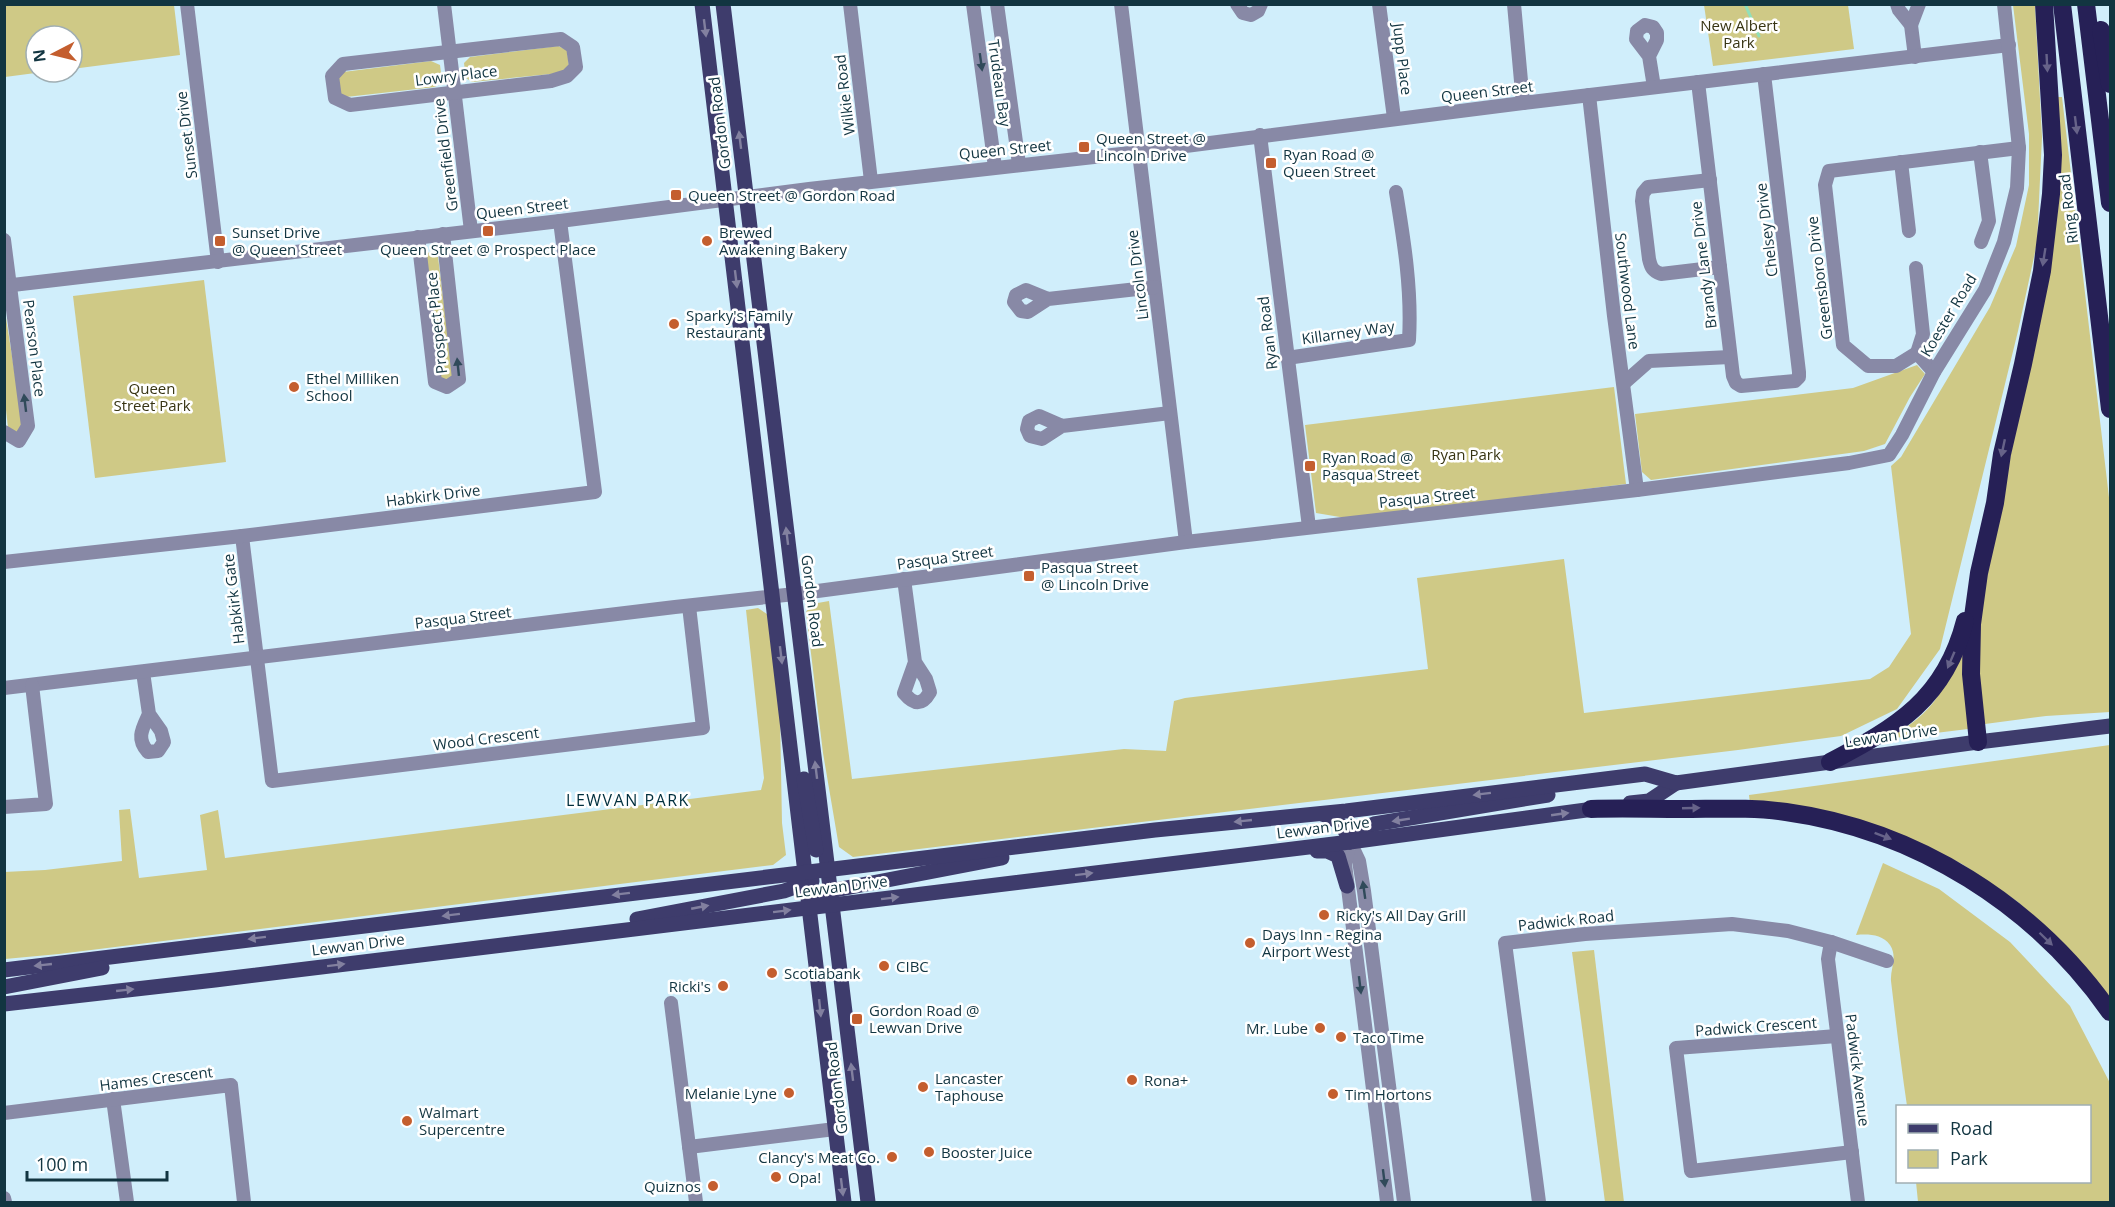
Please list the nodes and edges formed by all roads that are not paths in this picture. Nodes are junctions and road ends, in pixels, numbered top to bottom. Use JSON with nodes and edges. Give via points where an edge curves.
{"nodes":[{"id":1,"x":187,"y":4,"type":"edge"},
{"id":2,"x":444,"y":4,"type":"edge"},
{"id":3,"x":702,"y":4,"type":"edge"},
{"id":4,"x":723,"y":4,"type":"edge"},
{"id":5,"x":850,"y":4,"type":"edge"},
{"id":6,"x":973,"y":4,"type":"edge"},
{"id":7,"x":997,"y":4,"type":"edge"},
{"id":8,"x":1121,"y":4,"type":"edge"},
{"id":9,"x":1237,"y":4,"type":"edge"},
{"id":10,"x":1261,"y":4,"type":"edge"},
{"id":11,"x":1379,"y":4,"type":"edge"},
{"id":12,"x":1514,"y":4,"type":"edge"},
{"id":13,"x":1897,"y":4,"type":"edge"},
{"id":14,"x":1919,"y":4,"type":"edge"},
{"id":15,"x":2004,"y":4,"type":"edge"},
{"id":16,"x":2044,"y":4,"type":"edge"},
{"id":17,"x":2062,"y":4,"type":"edge"},
{"id":18,"x":2086,"y":4,"type":"edge"},
{"id":19,"x":2097,"y":4,"type":"edge"},
{"id":20,"x":1911,"y":25,"type":"junction"},
{"id":21,"x":2009,"y":45,"type":"junction"},
{"id":22,"x":449,"y":50,"type":"junction"},
{"id":23,"x":1649,"y":56,"type":"dead end"},
{"id":24,"x":1915,"y":57,"type":"junction"},
{"id":25,"x":1764,"y":74,"type":"junction"},
{"id":26,"x":1698,"y":82,"type":"junction"},
{"id":27,"x":2110,"y":84,"type":"edge"},
{"id":28,"x":1654,"y":87,"type":"junction"},
{"id":29,"x":454,"y":91,"type":"junction"},
{"id":30,"x":1589,"y":95,"type":"junction"},
{"id":31,"x":1523,"y":103,"type":"junction"},
{"id":32,"x":1394,"y":118,"type":"junction"},
{"id":33,"x":1260,"y":135,"type":"junction"},
{"id":34,"x":2019,"y":148,"type":"junction"},
{"id":35,"x":1139,"y":152,"type":"junction"},
{"id":36,"x":1980,"y":153,"type":"junction"},
{"id":37,"x":1901,"y":162,"type":"junction"},
{"id":38,"x":1019,"y":164,"type":"junction"},
{"id":39,"x":995,"y":167,"type":"junction"},
{"id":40,"x":1710,"y":180,"type":"junction"},
{"id":41,"x":871,"y":181,"type":"junction"},
{"id":42,"x":1396,"y":192,"type":"dead end"},
{"id":43,"x":747,"y":198,"type":"junction"},
{"id":44,"x":727,"y":200,"type":"junction"},
{"id":45,"x":2110,"y":203,"type":"edge"},
{"id":46,"x":560,"y":221,"type":"junction"},
{"id":47,"x":471,"y":231,"type":"junction"},
{"id":48,"x":1909,"y":231,"type":"dead end"},
{"id":49,"x":443,"y":234,"type":"junction"},
{"id":50,"x":418,"y":237,"type":"junction"},
{"id":51,"x":4,"y":240,"type":"edge"},
{"id":52,"x":1981,"y":242,"type":"dead end"},
{"id":53,"x":218,"y":261,"type":"junction"},
{"id":54,"x":1720,"y":267,"type":"junction"},
{"id":55,"x":1916,"y":268,"type":"dead end"},
{"id":56,"x":7,"y":286,"type":"edge"},
{"id":57,"x":1155,"y":287,"type":"junction"},
{"id":58,"x":1048,"y":299,"type":"dead end"},
{"id":59,"x":1917,"y":353,"type":"junction"},
{"id":60,"x":1730,"y":357,"type":"junction"},
{"id":61,"x":1287,"y":358,"type":"junction"},
{"id":62,"x":1934,"y":372,"type":"junction"},
{"id":63,"x":1795,"y":381,"type":"joint"},
{"id":64,"x":1624,"y":383,"type":"junction"},
{"id":65,"x":2110,"y":409,"type":"edge"},
{"id":66,"x":1170,"y":413,"type":"junction"},
{"id":67,"x":1062,"y":426,"type":"dead end"},
{"id":68,"x":4,"y":432,"type":"edge"},
{"id":69,"x":1889,"y":455,"type":"joint"},
{"id":70,"x":1637,"y":490,"type":"junction"},
{"id":71,"x":1995,"y":503,"type":"junction"},
{"id":72,"x":1309,"y":527,"type":"junction"},
{"id":73,"x":242,"y":536,"type":"junction"},
{"id":74,"x":1186,"y":542,"type":"junction"},
{"id":75,"x":4,"y":562,"type":"edge"},
{"id":76,"x":904,"y":579,"type":"junction"},
{"id":77,"x":795,"y":594,"type":"junction"},
{"id":78,"x":773,"y":597,"type":"junction"},
{"id":79,"x":689,"y":606,"type":"junction"},
{"id":80,"x":257,"y":659,"type":"junction"},
{"id":81,"x":915,"y":662,"type":"dead end"},
{"id":82,"x":143,"y":672,"type":"junction"},
{"id":83,"x":32,"y":685,"type":"junction"},
{"id":84,"x":4,"y":688,"type":"edge"},
{"id":85,"x":149,"y":714,"type":"dead end"},
{"id":86,"x":2110,"y":726,"type":"edge"},
{"id":87,"x":1978,"y":742,"type":"junction"},
{"id":88,"x":1830,"y":762,"type":"junction"},
{"id":89,"x":1644,"y":774,"type":"junction"},
{"id":90,"x":1676,"y":783,"type":"junction"},
{"id":91,"x":4,"y":807,"type":"edge"},
{"id":92,"x":1591,"y":809,"type":"junction"},
{"id":93,"x":1322,"y":813,"type":"junction"},
{"id":94,"x":1155,"y":830,"type":"junction"},
{"id":95,"x":1350,"y":842,"type":"junction"},
{"id":96,"x":1240,"y":855,"type":"junction"},
{"id":97,"x":815,"y":874,"type":"junction"},
{"id":98,"x":1347,"y":886,"type":"junction"},
{"id":99,"x":828,"y":896,"type":"junction"},
{"id":100,"x":808,"y":908,"type":"junction"},
{"id":101,"x":219,"y":942,"type":"junction"},
{"id":102,"x":1831,"y":942,"type":"junction"},
{"id":103,"x":498,"y":945,"type":"junction"},
{"id":104,"x":1887,"y":961,"type":"dead end"},
{"id":105,"x":4,"y":970,"type":"edge"},
{"id":106,"x":4,"y":987,"type":"edge"},
{"id":107,"x":671,"y":1003,"type":"dead end"},
{"id":108,"x":4,"y":1004,"type":"edge"},
{"id":109,"x":2110,"y":1012,"type":"edge"},
{"id":110,"x":1837,"y":1036,"type":"junction"},
{"id":111,"x":113,"y":1099,"type":"junction"},
{"id":112,"x":4,"y":1113,"type":"edge"},
{"id":113,"x":835,"y":1129,"type":"junction"},
{"id":114,"x":689,"y":1147,"type":"junction"},
{"id":115,"x":1852,"y":1152,"type":"junction"},
{"id":116,"x":127,"y":1203,"type":"edge"},
{"id":117,"x":244,"y":1203,"type":"edge"},
{"id":118,"x":696,"y":1203,"type":"edge"},
{"id":119,"x":844,"y":1203,"type":"edge"},
{"id":120,"x":868,"y":1203,"type":"edge"},
{"id":121,"x":1387,"y":1203,"type":"edge"},
{"id":122,"x":1404,"y":1203,"type":"edge"},
{"id":123,"x":1539,"y":1203,"type":"edge"},
{"id":124,"x":1857,"y":1203,"type":"edge"}],
"edges":[{"from":1,"to":53,"type":"street","name":"Sunset Drive"},
{"from":2,"to":22,"type":"street","name":"Greenfield Drive"},
{"from":3,"to":44,"type":"main road","name":"Gordon Road","one_way":true},
{"from":43,"to":4,"type":"main road","name":"Gordon Road","one_way":true},
{"from":5,"to":41,"type":"street","name":"Wilkie Road"},
{"from":6,"to":39,"type":"street","name":"Trudeau Bay","one_way":true},
{"from":7,"to":38,"type":"street","name":"Trudeau Bay"},
{"from":8,"to":35,"type":"street","name":"Lincoln Drive"},
{"from":9,"to":10,"type":"street","via":[[1243,13],[1251,15]]},
{"from":11,"to":32,"type":"street","name":"Jupp Place"},
{"from":12,"to":31,"type":"street"},
{"from":13,"to":20,"type":"street"},
{"from":14,"to":20,"type":"street"},
{"from":15,"to":21,"type":"street","name":"Koester Road"},
{"from":16,"to":71,"type":"highway","one_way":true,"via":[[2053,155],[2049,212],[2042,271]]},
{"from":17,"to":65,"type":"highway","name":"Ring Road","one_way":true},
{"from":18,"to":45,"type":"highway"},
{"from":19,"to":27,"type":"highway"},
{"from":20,"to":24,"type":"street"},
{"from":21,"to":24,"type":"street","name":"Queen Street"},
{"from":21,"to":34,"type":"street","name":"Koester Road"},
{"from":22,"to":29,"type":"street","name":"Greenfield Drive"},
{"from":22,"to":29,"type":"street","name":"Lowry Place","via":[[343,64],[332,76],[335,98],[350,105]]},
{"from":22,"to":29,"type":"street","name":"Lowry Place","via":[[561,39],[573,47],[576,67],[567,76],[552,81]]},
{"from":23,"to":28,"type":"street"},
{"from":24,"to":25,"type":"street","name":"Queen Street"},
{"from":25,"to":26,"type":"street","name":"Queen Street"},
{"from":25,"to":63,"type":"street","name":"Chelsey Drive","via":[[1799,372]]},
{"from":26,"to":28,"type":"street","name":"Queen Street"},
{"from":26,"to":40,"type":"street","name":"Brandy Lane Drive"},
{"from":28,"to":30,"type":"street","name":"Queen Street"},
{"from":29,"to":47,"type":"street","name":"Greenfield Drive"},
{"from":30,"to":31,"type":"street","name":"Queen Street"},
{"from":30,"to":64,"type":"street","name":"Southwood Lane"},
{"from":31,"to":32,"type":"street","name":"Queen Street"},
{"from":32,"to":33,"type":"street","name":"Queen Street"},
{"from":33,"to":35,"type":"street","name":"Queen Street"},
{"from":33,"to":61,"type":"street","name":"Ryan Road"},
{"from":34,"to":36,"type":"street","name":"Greensboro Drive"},
{"from":34,"to":62,"type":"street","name":"Koester Road","via":[[2017,188],[2004,242],[1985,290]]},
{"from":35,"to":38,"type":"street","name":"Queen Street"},
{"from":35,"to":57,"type":"street","name":"Lincoln Drive"},
{"from":36,"to":37,"type":"street","name":"Greensboro Drive"},
{"from":36,"to":52,"type":"street","via":[[1989,221]]},
{"from":37,"to":48,"type":"street"},
{"from":37,"to":59,"type":"street","name":"Greensboro Drive","via":[[1830,171],[1825,185],[1843,345],[1868,366],[1896,366]]},
{"from":38,"to":39,"type":"street","name":"Queen Street"},
{"from":39,"to":41,"type":"street","name":"Queen Street"},
{"from":40,"to":54,"type":"street","name":"Brandy Lane Drive"},
{"from":40,"to":54,"type":"street","via":[[1648,187],[1642,201],[1649,259],[1655,272]]},
{"from":41,"to":43,"type":"street","name":"Queen Street"},
{"from":42,"to":61,"type":"street","name":"Killarney Way","via":[[1408,262],[1409,340]]},
{"from":43,"to":44,"type":"street","name":"Queen Street"},
{"from":77,"to":43,"type":"main road","name":"Gordon Road","one_way":true},
{"from":44,"to":46,"type":"street","name":"Queen Street"},
{"from":44,"to":78,"type":"main road","name":"Gordon Road","one_way":true},
{"from":46,"to":47,"type":"street","name":"Queen Street"},
{"from":46,"to":73,"type":"street","name":"Habkirk Drive","via":[[595,492]]},
{"from":47,"to":49,"type":"street","name":"Queen Street"},
{"from":49,"to":50,"type":"street","name":"Queen Street"},
{"from":50,"to":49,"type":"street","name":"Prospect Place","one_way":true,"via":[[435,382],[447,387],[459,379]]},
{"from":50,"to":53,"type":"street","name":"Queen Street"},
{"from":51,"to":56,"type":"street","name":"Pearson Place"},
{"from":53,"to":56,"type":"street","name":"Queen Street"},
{"from":54,"to":60,"type":"street","name":"Brandy Lane Drive"},
{"from":55,"to":59,"type":"street","via":[[1923,334]]},
{"from":68,"to":56,"type":"street","name":"Pearson Place","one_way":true,"via":[[19,441],[28,426]]},
{"from":57,"to":58,"type":"street"},
{"from":57,"to":66,"type":"street","name":"Lincoln Drive"},
{"from":59,"to":62,"type":"street"},
{"from":60,"to":63,"type":"street","name":"Brandy Lane Drive","via":[[1733,376],[1741,386]]},
{"from":60,"to":64,"type":"street","via":[[1648,361]]},
{"from":61,"to":72,"type":"street","name":"Ryan Road"},
{"from":62,"to":69,"type":"street","name":"Koester Road"},
{"from":64,"to":70,"type":"street","name":"Southwood Lane"},
{"from":66,"to":67,"type":"street"},
{"from":66,"to":74,"type":"street","name":"Lincoln Drive"},
{"from":69,"to":70,"type":"street","name":"Pasqua Street"},
{"from":70,"to":72,"type":"street","name":"Pasqua Street"},
{"from":71,"to":87,"type":"highway","via":[[1972,624],[1971,674]]},
{"from":71,"to":88,"type":"highway","one_way":true,"via":[[1964,625],[1948,669],[1920,704],[1892,727]]},
{"from":72,"to":74,"type":"street","name":"Pasqua Street"},
{"from":73,"to":75,"type":"street","name":"Habkirk Drive"},
{"from":73,"to":80,"type":"street","name":"Habkirk Gate"},
{"from":74,"to":76,"type":"street","name":"Pasqua Street"},
{"from":76,"to":77,"type":"street","name":"Pasqua Street"},
{"from":76,"to":81,"type":"street"},
{"from":77,"to":78,"type":"street","name":"Pasqua Street"},
{"from":97,"to":77,"type":"main road","name":"Gordon Road","one_way":true},
{"from":78,"to":79,"type":"street","name":"Pasqua Street"},
{"from":78,"to":97,"type":"main road","name":"Gordon Road","one_way":true},
{"from":79,"to":80,"type":"street","name":"Pasqua Street"},
{"from":79,"to":80,"type":"street","name":"Wood Crescent","via":[[704,728],[272,781]]},
{"from":80,"to":82,"type":"street","name":"Pasqua Street"},
{"from":82,"to":83,"type":"street","name":"Pasqua Street"},
{"from":82,"to":85,"type":"street"},
{"from":83,"to":84,"type":"street","name":"Pasqua Street"},
{"from":83,"to":91,"type":"street","via":[[46,804]]},
{"from":86,"to":87,"type":"main road","name":"Lewvan Drive"},
{"from":87,"to":88,"type":"main road","name":"Lewvan Drive"},
{"from":88,"to":90,"type":"main road","name":"Lewvan Drive"},
{"from":89,"to":90,"type":"main road","name":"Lewvan Drive"},
{"from":89,"to":93,"type":"main road","name":"Lewvan Drive","one_way":true},
{"from":89,"to":95,"type":"main road","one_way":true,"via":[[1577,790],[1374,824],[1363,828]]},
{"from":90,"to":92,"type":"main road","name":"Lewvan Drive","via":[[1649,801]]},
{"from":95,"to":92,"type":"main road","name":"Lewvan Drive","one_way":true},
{"from":92,"to":109,"type":"highway","one_way":true,"via":[[1767,810],[1830,820],[1893,840],[1958,871],[2015,911],[2073,966]]},
{"from":93,"to":94,"type":"main road","name":"Lewvan Drive","one_way":true},
{"from":93,"to":95,"type":"main road","via":[[1334,817]]},
{"from":94,"to":97,"type":"main road","name":"Lewvan Drive"},
{"from":94,"to":99,"type":"main road"},
{"from":95,"to":96,"type":"main road","name":"Lewvan Drive"},
{"from":95,"to":98,"type":"street","via":[[1345,864]]},
{"from":122,"to":95,"type":"street","one_way":true,"via":[[1364,891],[1359,861]]},
{"from":96,"to":98,"type":"main road","via":[[1327,851],[1338,856]]},
{"from":99,"to":96,"type":"main road","name":"Lewvan Drive","one_way":true},
{"from":97,"to":99,"type":"main road","name":"Gordon Road"},
{"from":97,"to":100,"type":"main road","name":"Gordon Road"},
{"from":97,"to":101,"type":"main road","name":"Lewvan Drive","one_way":true},
{"from":103,"to":97,"type":"main road","one_way":true,"via":[[784,891]]},
{"from":98,"to":121,"type":"street","one_way":true},
{"from":99,"to":100,"type":"main road","via":[[811,899]]},
{"from":120,"to":99,"type":"main road","name":"Gordon Road","one_way":true},
{"from":103,"to":100,"type":"main road","name":"Lewvan Drive","one_way":true},
{"from":100,"to":113,"type":"main road","name":"Gordon Road","one_way":true},
{"from":101,"to":105,"type":"main road","name":"Lewvan Drive","one_way":true},
{"from":101,"to":106,"type":"main road"},
{"from":102,"to":104,"type":"street","name":"Padwick Road"},
{"from":102,"to":110,"type":"street","name":"Padwick Avenue","via":[[1828,959]]},
{"from":102,"to":123,"type":"street","name":"Padwick Road","via":[[1788,931],[1732,924],[1505,943]]},
{"from":108,"to":103,"type":"main road","name":"Lewvan Drive","one_way":true},
{"from":107,"to":114,"type":"street"},
{"from":110,"to":115,"type":"street","name":"Padwick Avenue"},
{"from":110,"to":115,"type":"street","name":"Padwick Crescent","via":[[1676,1048],[1691,1171]]},
{"from":111,"to":112,"type":"street","name":"Hames Crescent"},
{"from":111,"to":116,"type":"street"},
{"from":111,"to":117,"type":"street","name":"Hames Crescent","via":[[231,1085]]},
{"from":113,"to":114,"type":"street"},
{"from":113,"to":119,"type":"main road","name":"Gordon Road","one_way":true},
{"from":114,"to":118,"type":"street"},
{"from":115,"to":124,"type":"street","name":"Padwick Avenue"}]}
